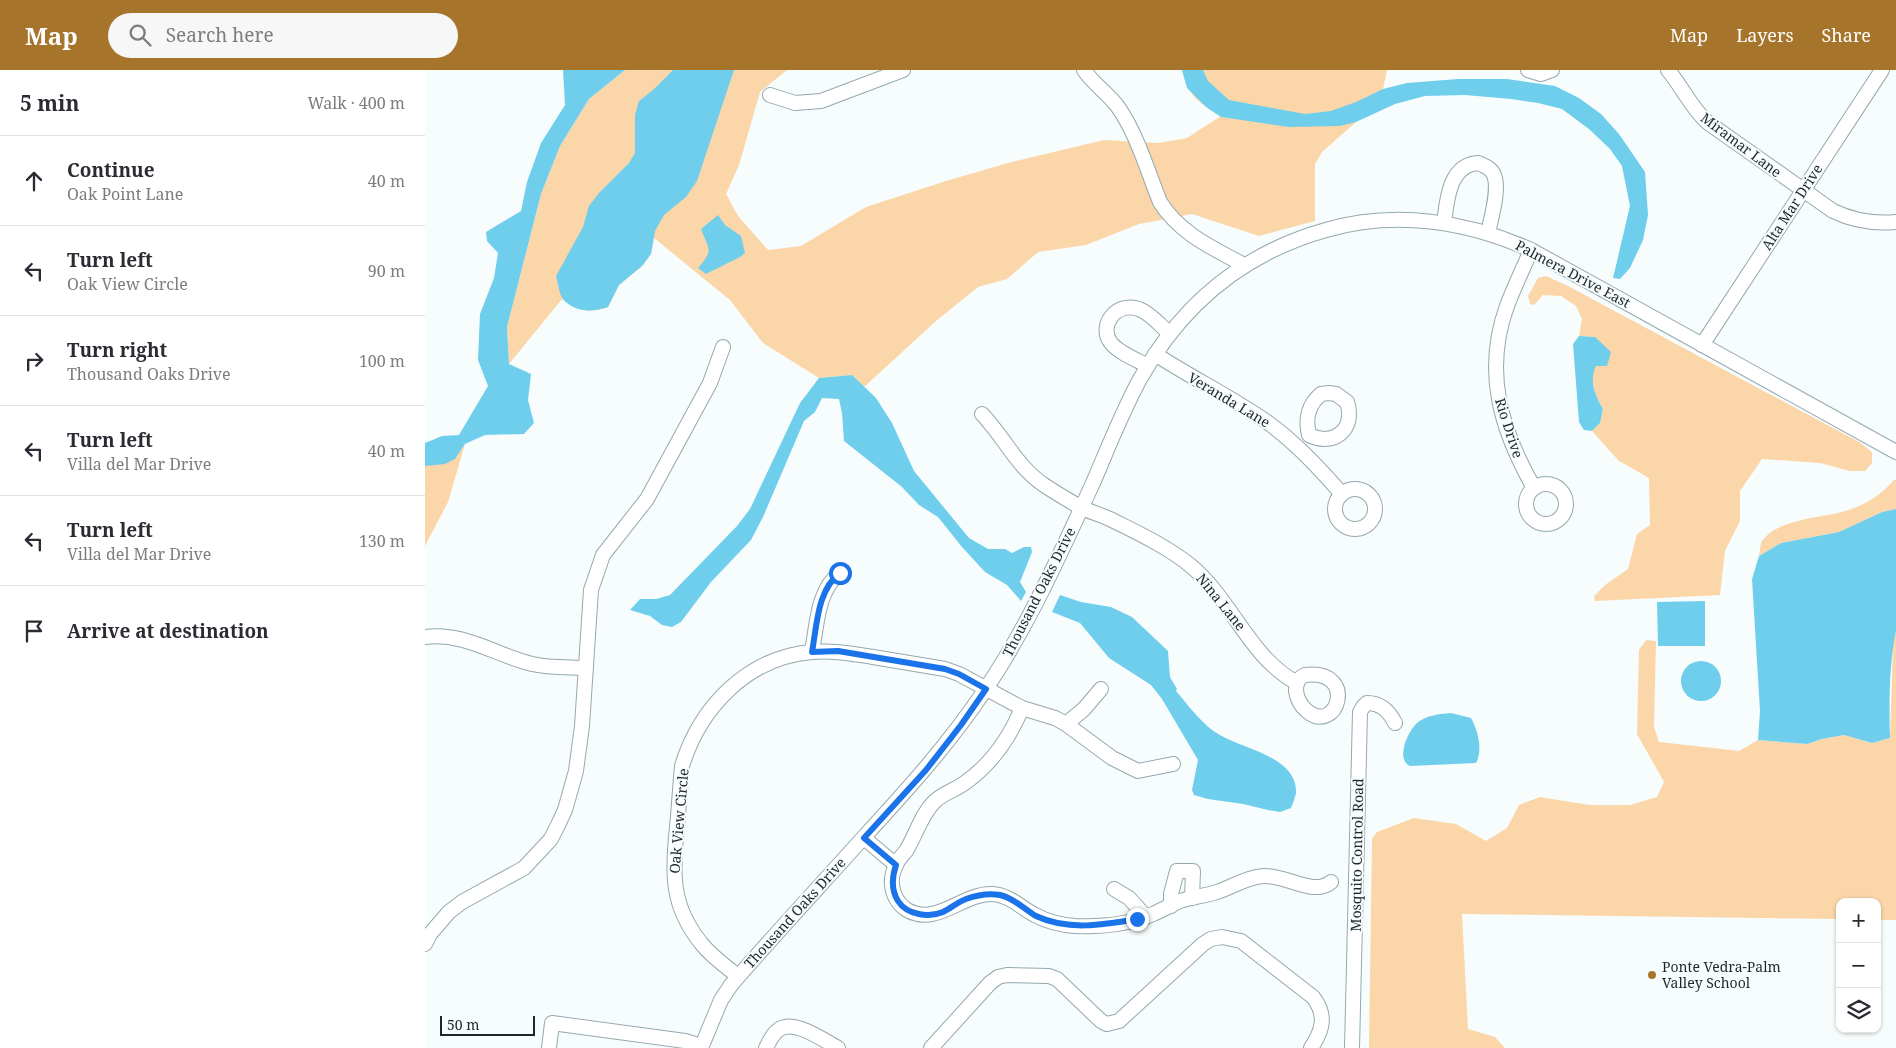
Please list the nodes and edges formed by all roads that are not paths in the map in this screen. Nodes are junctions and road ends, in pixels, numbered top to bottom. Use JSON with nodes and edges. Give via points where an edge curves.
{"nodes":[{"id":1,"x":903,"y":70,"type":"edge"},
{"id":2,"x":1084,"y":70,"type":"edge"},
{"id":3,"x":1528,"y":70,"type":"edge"},
{"id":4,"x":1552,"y":70,"type":"edge"},
{"id":5,"x":1668,"y":70,"type":"edge"},
{"id":6,"x":1882,"y":70,"type":"edge"},
{"id":7,"x":770,"y":95,"type":"dead end"},
{"id":8,"x":1803,"y":190,"type":"junction"},
{"id":9,"x":1896,"y":222,"type":"edge"},
{"id":10,"x":1443,"y":223,"type":"junction"},
{"id":11,"x":1488,"y":233,"type":"junction"},
{"id":12,"x":1531,"y":250,"type":"junction"},
{"id":13,"x":1244,"y":265,"type":"junction"},
{"id":14,"x":1169,"y":333,"type":"junction"},
{"id":15,"x":1702,"y":345,"type":"junction"},
{"id":16,"x":723,"y":347,"type":"dead end"},
{"id":17,"x":1152,"y":360,"type":"junction"},
{"id":18,"x":982,"y":414,"type":"dead end"},
{"id":19,"x":1309,"y":434,"type":"dead end"},
{"id":20,"x":1297,"y":447,"type":"junction"},
{"id":21,"x":1896,"y":451,"type":"edge"},
{"id":22,"x":1534,"y":488,"type":"dead end"},
{"id":23,"x":1342,"y":494,"type":"dead end"},
{"id":24,"x":1081,"y":508,"type":"junction"},
{"id":25,"x":840,"y":573,"type":"dead end"},
{"id":26,"x":425,"y":637,"type":"edge"},
{"id":27,"x":812,"y":652,"type":"junction"},
{"id":28,"x":586,"y":668,"type":"junction"},
{"id":29,"x":1297,"y":683,"type":"dead end"},
{"id":30,"x":986,"y":689,"type":"junction"},
{"id":31,"x":1101,"y":689,"type":"dead end"},
{"id":32,"x":1022,"y":708,"type":"junction"},
{"id":33,"x":1395,"y":723,"type":"dead end"},
{"id":34,"x":1067,"y":724,"type":"junction"},
{"id":35,"x":1173,"y":764,"type":"dead end"},
{"id":36,"x":864,"y":838,"type":"junction"},
{"id":37,"x":896,"y":865,"type":"junction"},
{"id":38,"x":1331,"y":882,"type":"dead end"},
{"id":39,"x":1114,"y":889,"type":"dead end"},
{"id":40,"x":1192,"y":898,"type":"junction"},
{"id":41,"x":1171,"y":906,"type":"junction"},
{"id":42,"x":1146,"y":916,"type":"junction"},
{"id":43,"x":425,"y":944,"type":"edge"},
{"id":44,"x":738,"y":976,"type":"junction"},
{"id":45,"x":701,"y":1047,"type":"edge"},
{"id":46,"x":549,"y":1048,"type":"edge"},
{"id":47,"x":766,"y":1048,"type":"edge"},
{"id":48,"x":838,"y":1048,"type":"edge"},
{"id":49,"x":931,"y":1048,"type":"edge"},
{"id":50,"x":1311,"y":1048,"type":"edge"},
{"id":51,"x":1352,"y":1048,"type":"edge"}],
"edges":[{"from":1,"to":7,"type":"street","via":[[816,102],[795,103]]},
{"from":2,"to":13,"type":"street","via":[[1106,92],[1125,120],[1166,212],[1191,236]]},
{"from":3,"to":4,"type":"street","via":[[1541,74]]},
{"from":5,"to":8,"type":"street","name":"Miramar Lane","via":[[1696,112],[1707,122]]},
{"from":6,"to":8,"type":"street","name":"Alta Mar Drive"},
{"from":8,"to":9,"type":"street","name":"Miramar Lane","via":[[1833,211],[1853,219],[1874,223]]},
{"from":8,"to":15,"type":"street","name":"Alta Mar Drive"},
{"from":10,"to":11,"type":"street","name":"Palmera Drive East"},
{"from":10,"to":11,"type":"street","via":[[1453,180],[1464,166],[1478,163],[1495,176],[1495,200]]},
{"from":10,"to":13,"type":"street","name":"Palmera Drive East","via":[[1390,220],[1337,227],[1278,246]]},
{"from":11,"to":12,"type":"street","name":"Palmera Drive East"},
{"from":12,"to":15,"type":"street","name":"Palmera Drive East"},
{"from":12,"to":22,"type":"street","name":"Rio Drive","via":[[1502,324],[1496,376],[1506,429],[1519,463]]},
{"from":13,"to":14,"type":"street","name":"Thousand Oaks Drive","via":[[1190,309]]},
{"from":14,"to":17,"type":"street","name":"Thousand Oaks Drive"},
{"from":14,"to":17,"type":"street","via":[[1140,309],[1127,306],[1116,310],[1107,333],[1111,343],[1120,350]]},
{"from":15,"to":21,"type":"street","name":"Palmera Drive East"},
{"from":16,"to":28,"type":"street","via":[[710,383],[647,498],[603,555],[591,590]]},
{"from":17,"to":20,"type":"street","name":"Veranda Lane","via":[[1183,372],[1243,405]]},
{"from":17,"to":24,"type":"street","name":"Thousand Oaks Drive","via":[[1139,381]]},
{"from":18,"to":24,"type":"street","name":"Nina Lane","via":[[1026,471]]},
{"from":19,"to":20,"type":"street"},
{"from":20,"to":23,"type":"street","name":"Veranda Lane"},
{"from":24,"to":29,"type":"street","name":"Nina Lane","via":[[1111,520],[1190,565],[1230,610],[1260,652],[1276,669]]},
{"from":24,"to":30,"type":"street","name":"Thousand Oaks Drive","via":[[1025,625]]},
{"from":25,"to":27,"type":"street","via":[[825,590]]},
{"from":26,"to":28,"type":"street","via":[[465,639],[533,664]]},
{"from":27,"to":30,"type":"street","name":"Oak View Circle","via":[[838,651],[945,669]]},
{"from":27,"to":44,"type":"street","name":"Oak View Circle","via":[[773,661],[736,682],[705,718],[692,739],[682,766],[673,864],[677,898],[702,944]]},
{"from":28,"to":43,"type":"street","via":[[576,771],[565,810],[551,839],[524,868],[449,912]]},
{"from":30,"to":32,"type":"street","name":"Oak View Circle"},
{"from":30,"to":36,"type":"street","name":"Thousand Oaks Drive","via":[[926,770]]},
{"from":31,"to":34,"type":"street"},
{"from":32,"to":34,"type":"street","name":"Oak View Circle"},
{"from":32,"to":37,"type":"street","via":[[1014,728],[978,773],[932,804]]},
{"from":33,"to":51,"type":"street","name":"Mosquito Control Road","via":[[1383,706],[1375,703],[1367,702],[1360,712]]},
{"from":34,"to":35,"type":"street","name":"Oak View Circle","via":[[1111,758],[1138,771]]},
{"from":36,"to":37,"type":"street"},
{"from":36,"to":44,"type":"street","name":"Thousand Oaks Drive"},
{"from":37,"to":42,"type":"street","via":[[892,876],[896,898],[901,906],[921,914],[932,915],[965,899],[991,894],[1010,899],[1034,915],[1059,924],[1092,925]]},
{"from":38,"to":40,"type":"street","via":[[1316,888],[1265,875]]},
{"from":39,"to":42,"type":"street","via":[[1129,898]]},
{"from":40,"to":41,"type":"street"},
{"from":40,"to":41,"type":"street","via":[[1193,871],[1177,871]]},
{"from":41,"to":42,"type":"street"},
{"from":44,"to":45,"type":"street","name":"Thousand Oaks Drive","via":[[721,1000]]},
{"from":45,"to":46,"type":"street","via":[[552,1023]]},
{"from":47,"to":48,"type":"street","via":[[778,1030],[791,1026]]},
{"from":49,"to":50,"type":"street","via":[[990,983],[1007,975],[1057,979],[1101,1021],[1107,1024],[1119,1021],[1203,944],[1222,937],[1241,941],[1313,997],[1322,1014],[1322,1026]]}]}
